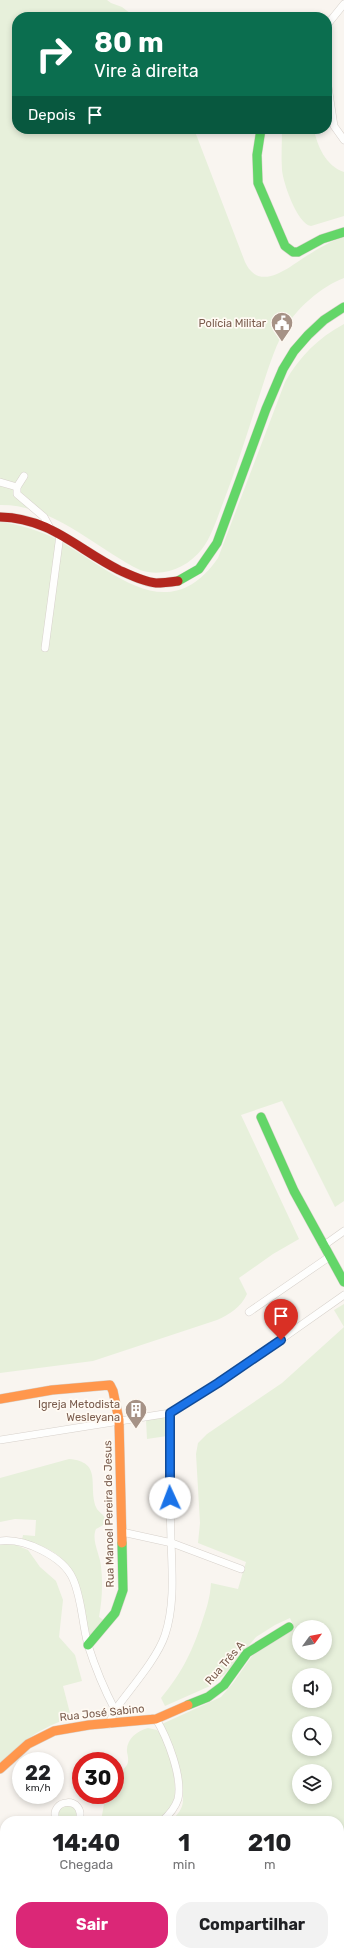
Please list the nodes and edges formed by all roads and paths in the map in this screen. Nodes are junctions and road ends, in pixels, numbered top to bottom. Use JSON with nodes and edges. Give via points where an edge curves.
{"nodes":[{"id":1,"x":344,"y":4,"type":"edge"},
{"id":2,"x":332,"y":19,"type":"edge"},
{"id":3,"x":332,"y":113,"type":"edge"},
{"id":4,"x":259,"y":134,"type":"edge"},
{"id":5,"x":344,"y":140,"type":"edge"},
{"id":6,"x":344,"y":232,"type":"edge"},
{"id":7,"x":341,"y":309,"type":"edge"},
{"id":8,"x":24,"y":476,"type":"dead end"},
{"id":9,"x":0,"y":482,"type":"edge"},
{"id":10,"x":17,"y":487,"type":"junction"},
{"id":11,"x":0,"y":517,"type":"edge"},
{"id":12,"x":51,"y":530,"type":"junction"},
{"id":13,"x":60,"y":535,"type":"junction"},
{"id":14,"x":45,"y":648,"type":"dead end"},
{"id":15,"x":261,"y":1117,"type":"dead end"},
{"id":16,"x":344,"y":1231,"type":"edge"},
{"id":17,"x":323,"y":1246,"type":"junction"},
{"id":18,"x":329,"y":1257,"type":"junction"},
{"id":19,"x":344,"y":1282,"type":"edge"},
{"id":20,"x":344,"y":1295,"type":"edge"},
{"id":21,"x":249,"y":1312,"type":"dead end"},
{"id":22,"x":0,"y":1399,"type":"edge"},
{"id":23,"x":170,"y":1413,"type":"junction"},
{"id":24,"x":119,"y":1420,"type":"junction"},
{"id":25,"x":0,"y":1440,"type":"edge"},
{"id":26,"x":122,"y":1532,"type":"junction"},
{"id":27,"x":0,"y":1541,"type":"edge"},
{"id":28,"x":172,"y":1543,"type":"junction"},
{"id":29,"x":241,"y":1570,"type":"dead end"},
{"id":30,"x":289,"y":1627,"type":"dead end"},
{"id":31,"x":88,"y":1645,"type":"junction"},
{"id":32,"x":114,"y":1710,"type":"junction"},
{"id":33,"x":156,"y":1719,"type":"junction"},
{"id":34,"x":109,"y":1724,"type":"junction"},
{"id":35,"x":0,"y":1769,"type":"edge"},
{"id":36,"x":54,"y":1816,"type":"edge"},
{"id":37,"x":80,"y":1816,"type":"edge"},
{"id":38,"x":166,"y":1816,"type":"edge"}],
"edges":[{"from":1,"to":2,"type":"street"},
{"from":3,"to":5,"type":"street","via":[[334,126]]},
{"from":4,"to":6,"type":"street","via":[[258,184],[285,246],[293,252],[298,252],[322,239]]},
{"from":7,"to":13,"type":"street","via":[[317,325],[304,338],[283,367],[263,412],[217,543],[200,568],[173,582],[153,584],[121,572]]},
{"from":8,"to":10,"type":"street"},
{"from":9,"to":10,"type":"street"},
{"from":10,"to":12,"type":"street","via":[[17,494],[44,517]]},
{"from":11,"to":12,"type":"street","via":[[29,519]]},
{"from":12,"to":13,"type":"street"},
{"from":13,"to":14,"type":"street"},
{"from":15,"to":17,"type":"street","via":[[294,1191]]},
{"from":16,"to":17,"type":"street"},
{"from":17,"to":18,"type":"street"},
{"from":18,"to":19,"type":"street"},
{"from":18,"to":21,"type":"street"},
{"from":20,"to":23,"type":"street","via":[[218,1383]]},
{"from":22,"to":24,"type":"street","name":"Rua Manoel Pereira de Jesus","via":[[106,1384],[112,1388]]},
{"from":23,"to":24,"type":"street"},
{"from":23,"to":28,"type":"street"},
{"from":24,"to":25,"type":"street"},
{"from":24,"to":26,"type":"street","name":"Rua Manoel Pereira de Jesus"},
{"from":26,"to":28,"type":"street"},
{"from":26,"to":31,"type":"street","name":"Rua Manoel Pereira de Jesus","via":[[121,1599],[109,1621]]},
{"from":27,"to":31,"type":"street","via":[[17,1542],[41,1549],[68,1571],[75,1584]]},
{"from":28,"to":29,"type":"street"},
{"from":28,"to":32,"type":"street","via":[[173,1577],[166,1634],[158,1650]]},
{"from":30,"to":33,"type":"street","name":"Rua Três A","via":[[247,1653],[224,1685],[213,1695]]},
{"from":31,"to":32,"type":"street"},
{"from":32,"to":34,"type":"street"},
{"from":33,"to":34,"type":"street","name":"Rua José Sabino"},
{"from":33,"to":38,"type":"street","name":"Rua José Sabino","via":[[166,1738],[178,1790],[176,1804]]},
{"from":34,"to":35,"type":"street","name":"Rua José Sabino","via":[[70,1727],[44,1735],[28,1744]]},
{"from":36,"to":37,"type":"street","via":[[56,1809],[67,1802],[79,1808]]}]}
